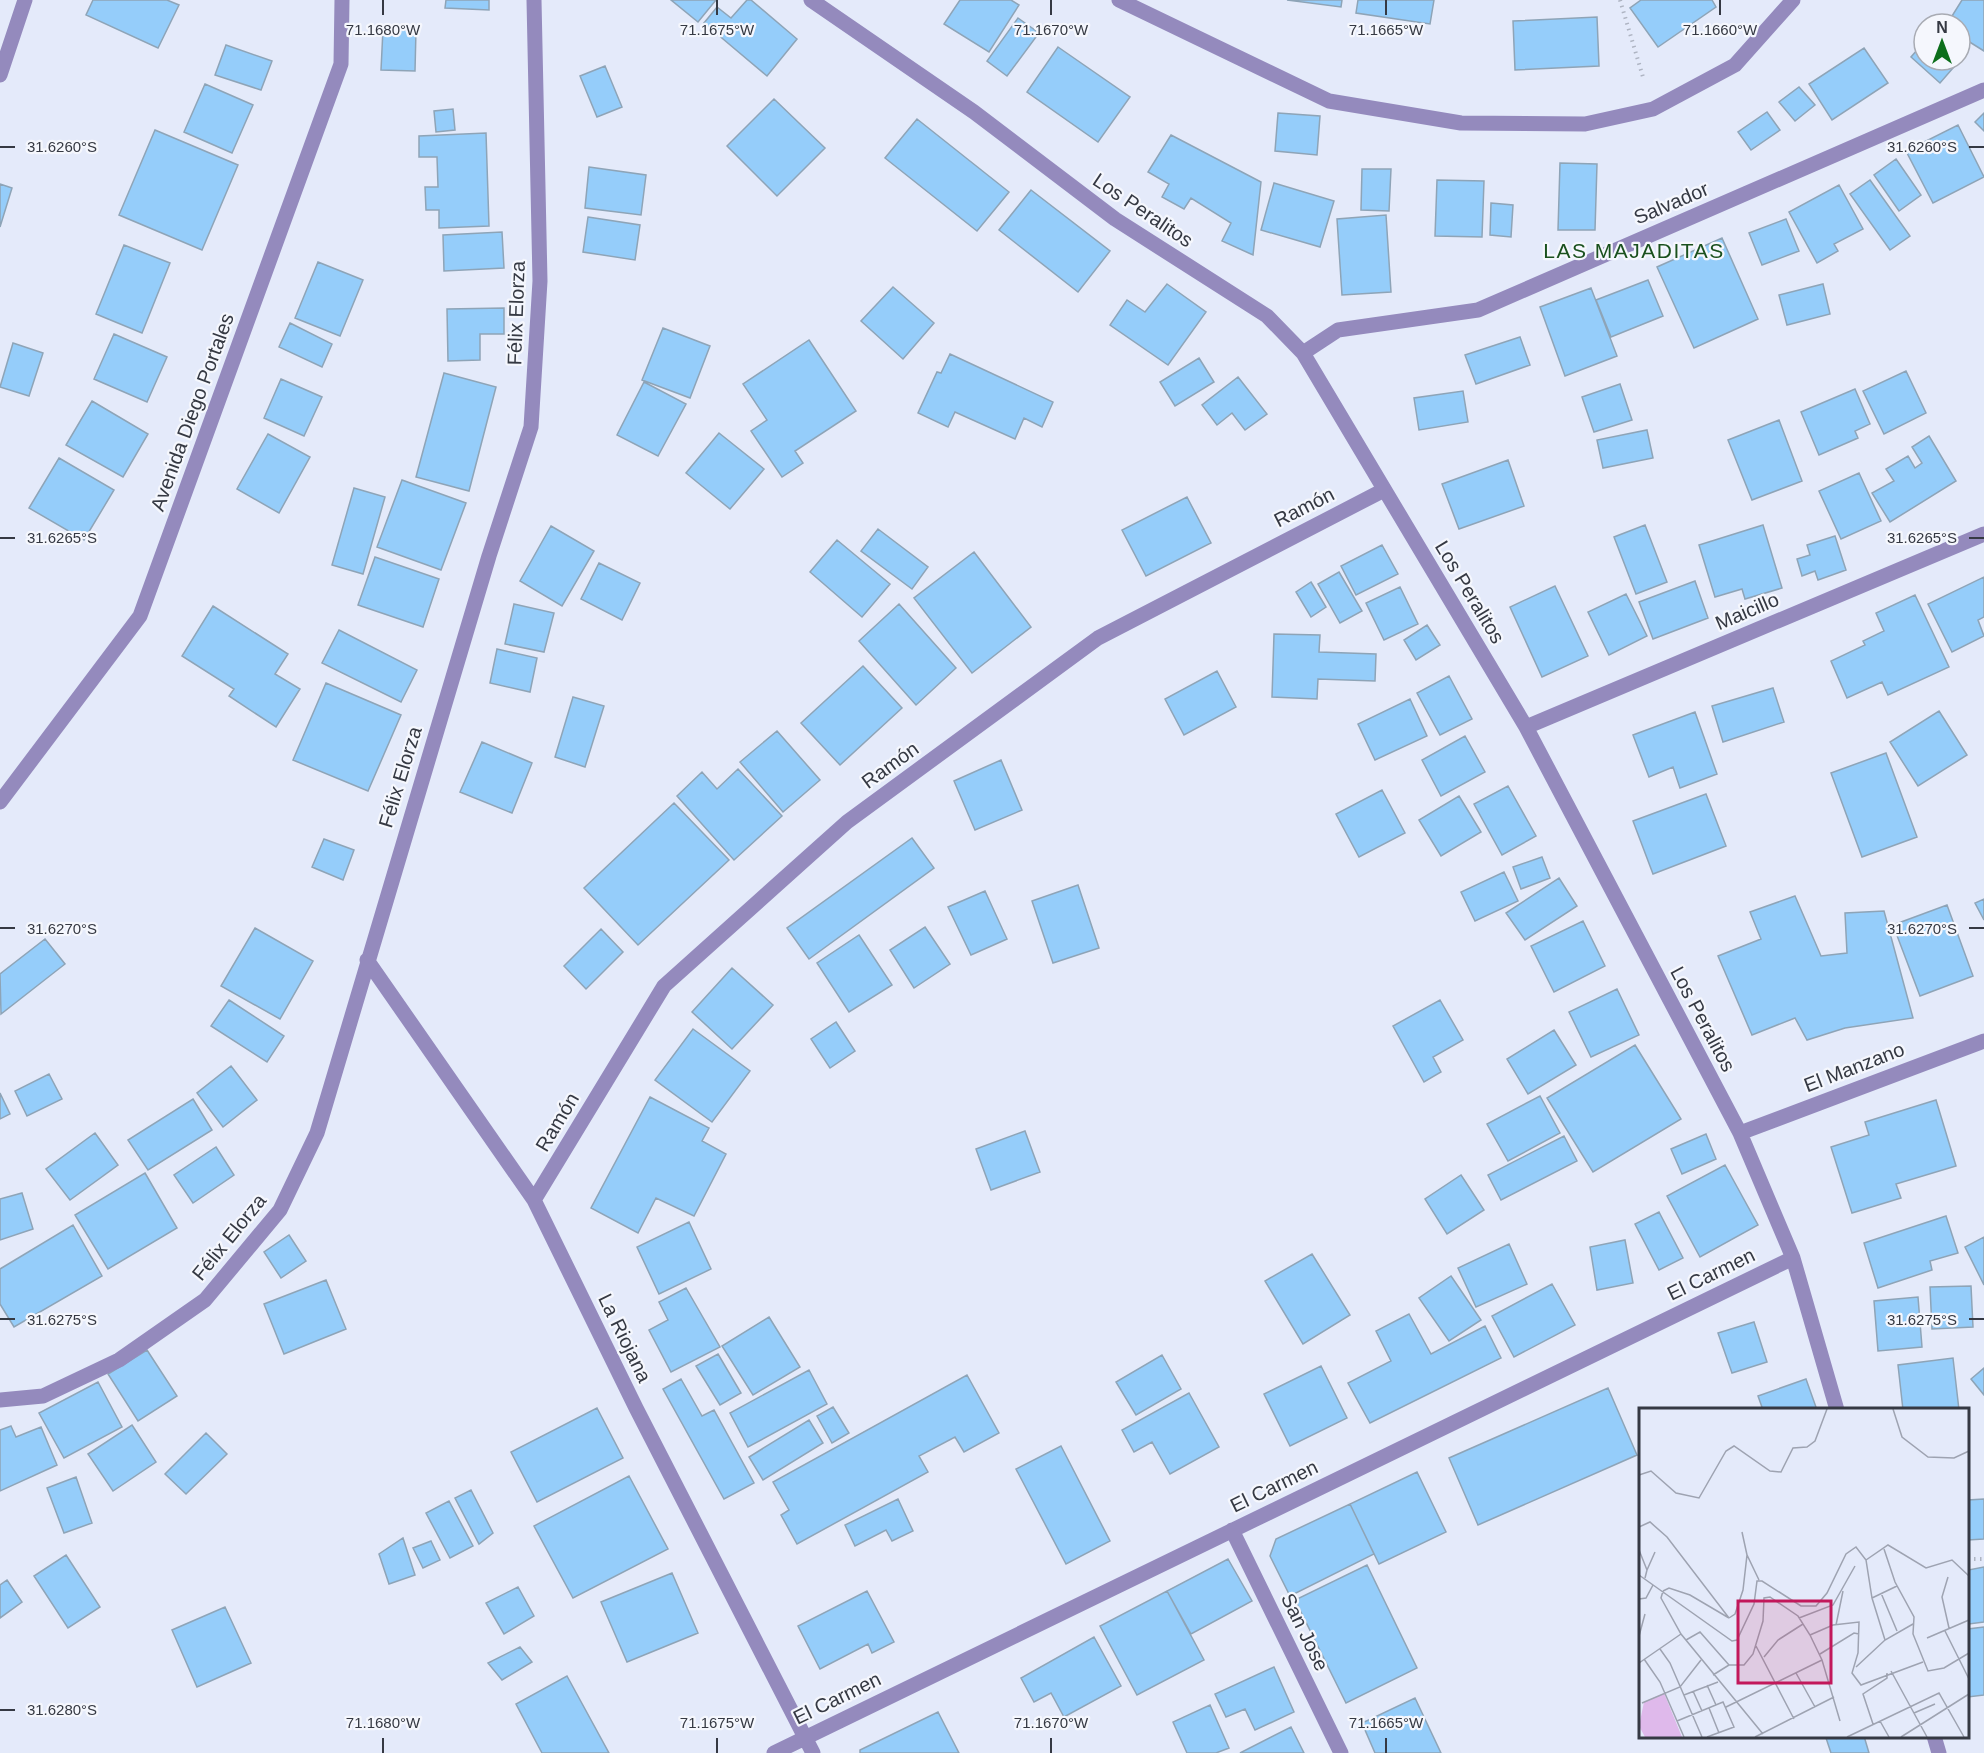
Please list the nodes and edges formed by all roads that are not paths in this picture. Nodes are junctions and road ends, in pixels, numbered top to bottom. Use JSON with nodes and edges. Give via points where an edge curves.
{"nodes":[{"id":1,"x":25,"y":0,"type":"edge"},
{"id":2,"x":342,"y":0,"type":"edge"},
{"id":3,"x":534,"y":0,"type":"edge"},
{"id":4,"x":811,"y":0,"type":"edge"},
{"id":5,"x":1119,"y":0,"type":"edge"},
{"id":6,"x":1793,"y":0,"type":"edge"},
{"id":7,"x":0,"y":75,"type":"edge"},
{"id":8,"x":1984,"y":90,"type":"edge"},
{"id":9,"x":1303,"y":353,"type":"junction"},
{"id":10,"x":1384,"y":490,"type":"junction"},
{"id":11,"x":1984,"y":534,"type":"edge"},
{"id":12,"x":1526,"y":727,"type":"junction"},
{"id":13,"x":0,"y":802,"type":"edge"},
{"id":14,"x":366,"y":960,"type":"junction"},
{"id":15,"x":1984,"y":1041,"type":"edge"},
{"id":16,"x":1740,"y":1133,"type":"junction"},
{"id":17,"x":534,"y":1200,"type":"junction"},
{"id":18,"x":1793,"y":1258,"type":"junction"},
{"id":19,"x":0,"y":1400,"type":"edge"},
{"id":20,"x":1836,"y":1408,"type":"edge"},
{"id":21,"x":1232,"y":1530,"type":"junction"},
{"id":22,"x":805,"y":1737,"type":"junction"},
{"id":23,"x":1934,"y":1738,"type":"edge"},
{"id":24,"x":774,"y":1753,"type":"edge"},
{"id":25,"x":813,"y":1753,"type":"edge"},
{"id":26,"x":1341,"y":1753,"type":"edge"},
{"id":27,"x":1939,"y":1753,"type":"edge"}],
"edges":[{"from":1,"to":7,"type":"street"},
{"from":2,"to":13,"type":"street","name":"Avenida Diego Portales","via":[[341,64],[140,616]]},
{"from":3,"to":14,"type":"street","name":"Félix Elorza","via":[[540,281],[531,427]]},
{"from":4,"to":9,"type":"street","name":"Los Peralitos","via":[[974,112],[1115,219],[1267,316]]},
{"from":5,"to":6,"type":"street","via":[[1329,101],[1461,123],[1585,124],[1653,109],[1735,65]]},
{"from":8,"to":9,"type":"street","name":"Salvador","via":[[1478,310],[1338,330]]},
{"from":9,"to":10,"type":"street","name":"Los Peralitos"},
{"from":10,"to":12,"type":"street","name":"Los Peralitos"},
{"from":10,"to":17,"type":"street","name":"Ramón","via":[[1098,638],[848,822],[664,986]]},
{"from":11,"to":12,"type":"street","name":"Maicillo"},
{"from":12,"to":16,"type":"street","name":"Los Peralitos"},
{"from":14,"to":17,"type":"street","name":"La Riojana"},
{"from":14,"to":19,"type":"street","name":"Félix Elorza","via":[[317,1133],[273,1219],[205,1300],[119,1360],[43,1396]]},
{"from":15,"to":16,"type":"street","name":"El Manzano"},
{"from":16,"to":18,"type":"street","name":"Los Peralitos"},
{"from":17,"to":22,"type":"street","name":"La Riojana"},
{"from":18,"to":20,"type":"street","name":"Los Peralitos"},
{"from":18,"to":21,"type":"street","name":"El Carmen"},
{"from":21,"to":22,"type":"street","name":"El Carmen"},
{"from":21,"to":26,"type":"street","name":"San Jose"},
{"from":22,"to":24,"type":"street","name":"El Carmen"},
{"from":22,"to":25,"type":"street","name":"La Riojana"},
{"from":23,"to":27,"type":"street"}]}
